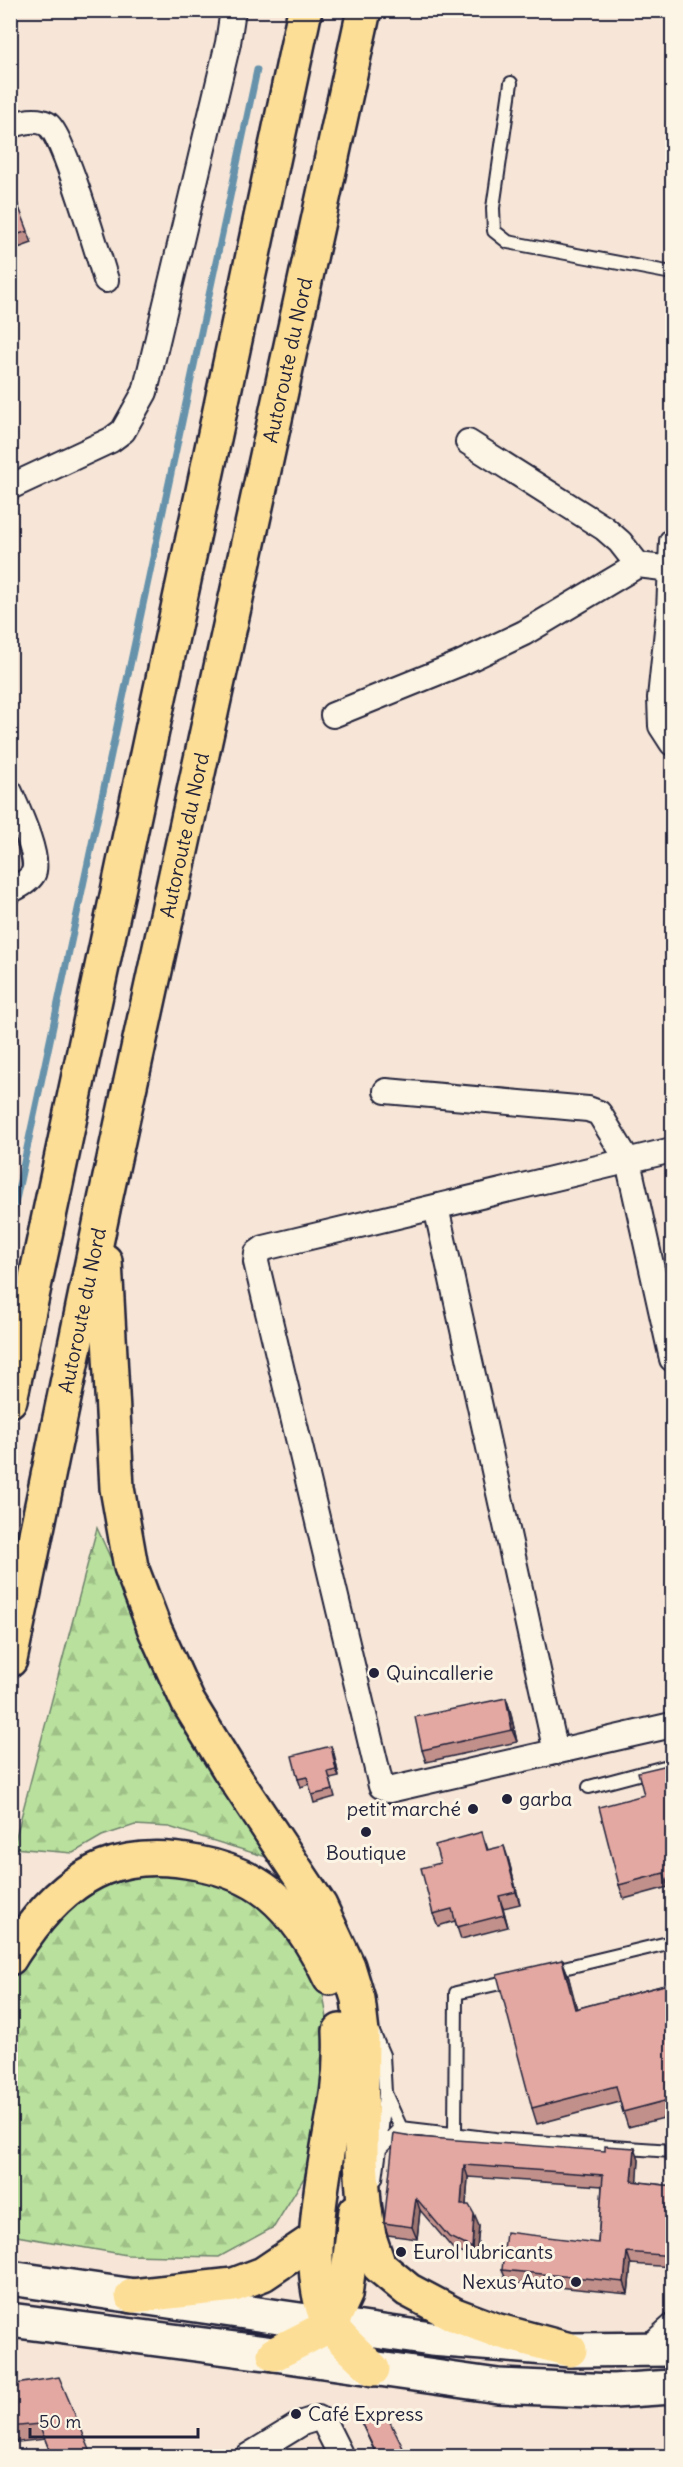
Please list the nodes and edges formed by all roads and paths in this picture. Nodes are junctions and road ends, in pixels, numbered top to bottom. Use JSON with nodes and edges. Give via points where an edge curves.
{"nodes":[{"id":1,"x":233,"y":10,"type":"edge"},
{"id":2,"x":305,"y":10,"type":"edge"},
{"id":3,"x":364,"y":10,"type":"edge"},
{"id":4,"x":511,"y":83,"type":"dead end"},
{"id":5,"x":10,"y":126,"type":"edge"},
{"id":6,"x":672,"y":273,"type":"edge"},
{"id":7,"x":106,"y":279,"type":"dead end"},
{"id":8,"x":468,"y":441,"type":"dead end"},
{"id":9,"x":10,"y":487,"type":"edge"},
{"id":10,"x":672,"y":541,"type":"edge"},
{"id":11,"x":638,"y":565,"type":"junction"},
{"id":12,"x":671,"y":570,"type":"edge"},
{"id":13,"x":333,"y":715,"type":"dead end"},
{"id":14,"x":672,"y":742,"type":"edge"},
{"id":15,"x":10,"y":792,"type":"edge"},
{"id":16,"x":10,"y":891,"type":"edge"},
{"id":17,"x":386,"y":1091,"type":"dead end"},
{"id":18,"x":672,"y":1150,"type":"edge"},
{"id":19,"x":628,"y":1161,"type":"junction"},
{"id":20,"x":104,"y":1205,"type":"junction"},
{"id":21,"x":435,"y":1207,"type":"junction"},
{"id":22,"x":672,"y":1359,"type":"edge"},
{"id":23,"x":10,"y":1400,"type":"edge"},
{"id":24,"x":10,"y":1660,"type":"edge"},
{"id":25,"x":672,"y":1725,"type":"edge"},
{"id":26,"x":556,"y":1752,"type":"junction"},
{"id":27,"x":672,"y":1765,"type":"edge"},
{"id":28,"x":589,"y":1787,"type":"dead end"},
{"id":29,"x":672,"y":1942,"type":"edge"},
{"id":30,"x":10,"y":1958,"type":"edge"},
{"id":31,"x":358,"y":1999,"type":"junction"},
{"id":32,"x":386,"y":2093,"type":"junction"},
{"id":33,"x":401,"y":2128,"type":"junction"},
{"id":34,"x":455,"y":2135,"type":"junction"},
{"id":35,"x":670,"y":2150,"type":"edge"},
{"id":36,"x":370,"y":2155,"type":"junction"},
{"id":37,"x":315,"y":2239,"type":"junction"},
{"id":38,"x":10,"y":2278,"type":"edge"},
{"id":39,"x":132,"y":2296,"type":"junction"},
{"id":40,"x":672,"y":2319,"type":"edge"},
{"id":41,"x":10,"y":2320,"type":"edge"},
{"id":42,"x":331,"y":2325,"type":"junction"},
{"id":43,"x":672,"y":2349,"type":"edge"},
{"id":44,"x":570,"y":2350,"type":"junction"},
{"id":45,"x":637,"y":2350,"type":"junction"},
{"id":46,"x":274,"y":2354,"type":"junction"},
{"id":47,"x":373,"y":2369,"type":"junction"},
{"id":48,"x":672,"y":2387,"type":"edge"},
{"id":49,"x":248,"y":2457,"type":"edge"},
{"id":50,"x":341,"y":2457,"type":"edge"}],
"edges":[{"from":1,"to":9,"type":"street","via":[[145,392],[123,430],[111,441]]},
{"from":2,"to":23,"type":"highway"},
{"from":3,"to":20,"type":"highway","name":"Autoroute du Nord"},
{"from":4,"to":6,"type":"lane","via":[[493,208],[494,231],[508,242]]},
{"from":5,"to":7,"type":"street","via":[[42,122],[53,131]]},
{"from":8,"to":11,"type":"street","via":[[604,528]]},
{"from":10,"to":12,"type":"street"},
{"from":11,"to":12,"type":"street"},
{"from":11,"to":13,"type":"street","via":[[524,633]]},
{"from":12,"to":14,"type":"street","via":[[660,699],[661,726]]},
{"from":15,"to":16,"type":"street","via":[[34,856],[34,872],[25,883]]},
{"from":17,"to":19,"type":"street","via":[[588,1109],[599,1113]]},
{"from":18,"to":19,"type":"street"},
{"from":19,"to":21,"type":"street"},
{"from":19,"to":22,"type":"street"},
{"from":20,"to":24,"type":"highway","name":"Autoroute du Nord"},
{"from":20,"to":31,"type":"highway","via":[[117,1488],[131,1567],[189,1702],[320,1906],[348,1966]]},
{"from":21,"to":26,"type":"street"},
{"from":21,"to":26,"type":"street","via":[[264,1248],[257,1253],[256,1262],[381,1786],[389,1790]]},
{"from":25,"to":26,"type":"street"},
{"from":27,"to":28,"type":"lane"},
{"from":29,"to":34,"type":"lane","via":[[456,1993]]},
{"from":30,"to":37,"type":"highway","via":[[42,1914],[66,1890],[98,1869],[132,1858],[176,1858],[216,1866],[243,1876],[269,1893],[314,1944],[332,1982],[340,2015],[337,2092]]},
{"from":31,"to":32,"type":"lane","via":[[383,2055]]},
{"from":31,"to":36,"type":"highway"},
{"from":32,"to":33,"type":"lane"},
{"from":32,"to":36,"type":"lane"},
{"from":33,"to":34,"type":"lane"},
{"from":33,"to":36,"type":"lane"},
{"from":34,"to":35,"type":"lane"},
{"from":36,"to":42,"type":"highway","via":[[345,2295]]},
{"from":36,"to":44,"type":"highway","via":[[369,2236],[379,2266],[408,2290],[455,2315]]},
{"from":37,"to":39,"type":"highway","via":[[264,2274],[234,2285]]},
{"from":37,"to":42,"type":"highway","via":[[322,2300]]},
{"from":38,"to":39,"type":"main road"},
{"from":39,"to":42,"type":"main road"},
{"from":40,"to":45,"type":"lane"},
{"from":41,"to":46,"type":"main road"},
{"from":42,"to":44,"type":"main road","via":[[431,2339]]},
{"from":42,"to":46,"type":"highway"},
{"from":42,"to":47,"type":"highway"},
{"from":43,"to":45,"type":"main road"},
{"from":44,"to":45,"type":"main road"},
{"from":46,"to":47,"type":"main road"},
{"from":47,"to":48,"type":"main road","via":[[498,2386],[613,2391]]},
{"from":49,"to":50,"type":"street","via":[[302,2423],[318,2418],[324,2422]]}]}
